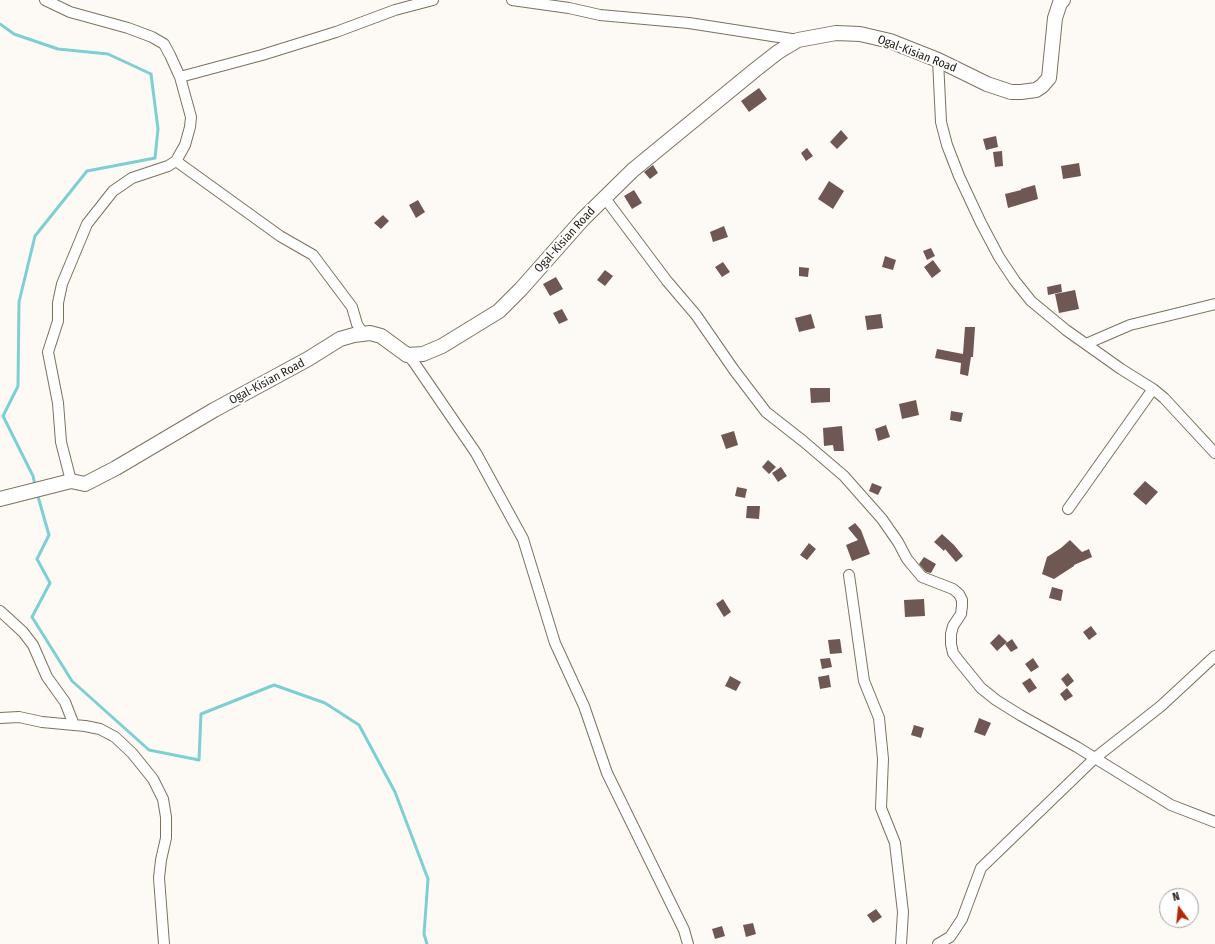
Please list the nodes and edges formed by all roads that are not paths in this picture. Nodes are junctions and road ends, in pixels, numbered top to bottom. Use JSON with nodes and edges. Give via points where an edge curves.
{"nodes":[{"id":1,"x":45,"y":0,"type":"edge"},
{"id":2,"x":433,"y":0,"type":"edge"},
{"id":3,"x":512,"y":0,"type":"edge"},
{"id":4,"x":1063,"y":0,"type":"edge"},
{"id":5,"x":798,"y":40,"type":"junction"},
{"id":6,"x":938,"y":60,"type":"junction"},
{"id":7,"x":180,"y":77,"type":"junction"},
{"id":8,"x":176,"y":161,"type":"junction"},
{"id":9,"x":604,"y":197,"type":"junction"},
{"id":10,"x":1215,"y":304,"type":"edge"},
{"id":11,"x":363,"y":334,"type":"junction"},
{"id":12,"x":1086,"y":344,"type":"junction"},
{"id":13,"x":406,"y":355,"type":"junction"},
{"id":14,"x":1153,"y":389,"type":"junction"},
{"id":15,"x":1215,"y":452,"type":"edge"},
{"id":16,"x":71,"y":481,"type":"junction"},
{"id":17,"x":0,"y":499,"type":"edge"},
{"id":18,"x":1068,"y":509,"type":"dead end"},
{"id":19,"x":849,"y":575,"type":"dead end"},
{"id":20,"x":0,"y":611,"type":"edge"},
{"id":21,"x":1215,"y":656,"type":"edge"},
{"id":22,"x":0,"y":718,"type":"edge"},
{"id":23,"x":74,"y":725,"type":"junction"},
{"id":24,"x":1095,"y":758,"type":"junction"},
{"id":25,"x":1215,"y":822,"type":"edge"},
{"id":26,"x":164,"y":944,"type":"edge"},
{"id":27,"x":688,"y":944,"type":"edge"},
{"id":28,"x":901,"y":944,"type":"edge"},
{"id":29,"x":938,"y":944,"type":"edge"}],
"edges":[{"from":1,"to":7,"type":"street","via":[[70,12],[152,37],[164,44]]},
{"from":2,"to":7,"type":"street","via":[[395,10],[262,55]]},
{"from":3,"to":5,"type":"street","via":[[600,15],[689,23]]},
{"from":4,"to":6,"type":"main road","name":"Ogal-Kisian Road","via":[[1055,18],[1049,78],[1036,90],[1011,92],[987,84]]},
{"from":5,"to":6,"type":"main road","name":"Ogal-Kisian Road","via":[[836,33],[860,34],[890,41]]},
{"from":5,"to":9,"type":"main road","name":"Ogal-Kisian Road","via":[[778,52],[715,102]]},
{"from":6,"to":12,"type":"street","via":[[941,122],[947,145],[981,223],[1015,281],[1031,301]]},
{"from":7,"to":8,"type":"street","via":[[191,117],[185,145]]},
{"from":8,"to":11,"type":"street","via":[[280,236],[313,254],[352,307]]},
{"from":8,"to":16,"type":"street","via":[[132,178],[113,191],[87,224],[62,284],[58,321],[48,352],[58,403],[61,442]]},
{"from":9,"to":13,"type":"main road","name":"Ogal-Kisian Road","via":[[499,311],[442,346],[422,354]]},
{"from":9,"to":24,"type":"street","via":[[696,315],[766,412],[844,476],[882,519],[922,577],[953,589],[959,594],[962,606],[951,634],[953,653],[981,688],[1008,708]]},
{"from":10,"to":12,"type":"street","via":[[1130,325]]},
{"from":11,"to":13,"type":"main road","name":"Ogal-Kisian Road","via":[[381,336]]},
{"from":11,"to":16,"type":"main road","name":"Ogal-Kisian Road","via":[[340,339],[85,484]]},
{"from":12,"to":14,"type":"street"},
{"from":13,"to":27,"type":"street","via":[[413,361],[476,453],[523,540],[555,643],[584,706],[607,773],[684,930]]},
{"from":14,"to":15,"type":"street"},
{"from":14,"to":18,"type":"street"},
{"from":16,"to":17,"type":"main road","name":"Ogal-Kisian Road"},
{"from":19,"to":28,"type":"street","via":[[864,681],[879,718],[883,759],[881,808],[895,843],[903,912]]},
{"from":20,"to":23,"type":"street","via":[[33,645],[47,677],[65,702]]},
{"from":21,"to":24,"type":"street","via":[[1161,706]]},
{"from":22,"to":23,"type":"street","via":[[19,717]]},
{"from":23,"to":26,"type":"street","via":[[100,729],[115,737],[153,779],[163,799],[166,838],[159,878]]},
{"from":24,"to":25,"type":"street","via":[[1171,805]]},
{"from":24,"to":29,"type":"street","via":[[981,868],[962,919],[950,937]]}]}
